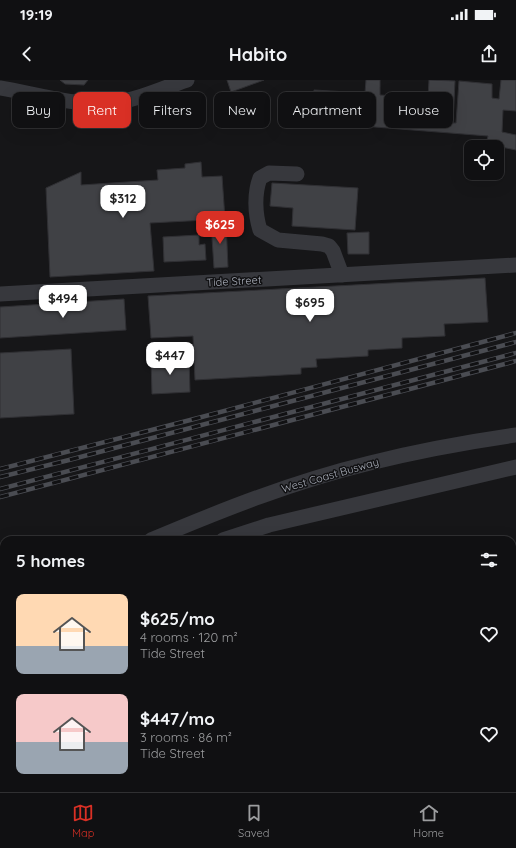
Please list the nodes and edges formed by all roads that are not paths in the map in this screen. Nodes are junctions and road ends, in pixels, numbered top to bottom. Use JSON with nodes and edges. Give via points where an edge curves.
{"nodes":[{"id":1,"x":187,"y":80,"type":"edge"},
{"id":2,"x":0,"y":88,"type":"edge"},
{"id":3,"x":297,"y":174,"type":"dead end"},
{"id":4,"x":516,"y":265,"type":"edge"},
{"id":5,"x":342,"y":275,"type":"junction"},
{"id":6,"x":0,"y":294,"type":"edge"},
{"id":7,"x":516,"y":435,"type":"edge"},
{"id":8,"x":516,"y":467,"type":"edge"},
{"id":9,"x":161,"y":536,"type":"edge"},
{"id":10,"x":235,"y":536,"type":"edge"}],
"edges":[{"from":1,"to":2,"type":"street","via":[[111,103],[72,101]]},
{"from":3,"to":5,"type":"street","via":[[269,174],[260,178],[256,188],[257,220],[260,230],[278,240],[329,246]]},
{"from":4,"to":5,"type":"street","name":"Tide Street"},
{"from":5,"to":6,"type":"street","name":"Tide Street"},
{"from":7,"to":9,"type":"street","name":"West Coast Busway","via":[[369,463],[258,497]]},
{"from":8,"to":10,"type":"street","via":[[269,525]]}]}
